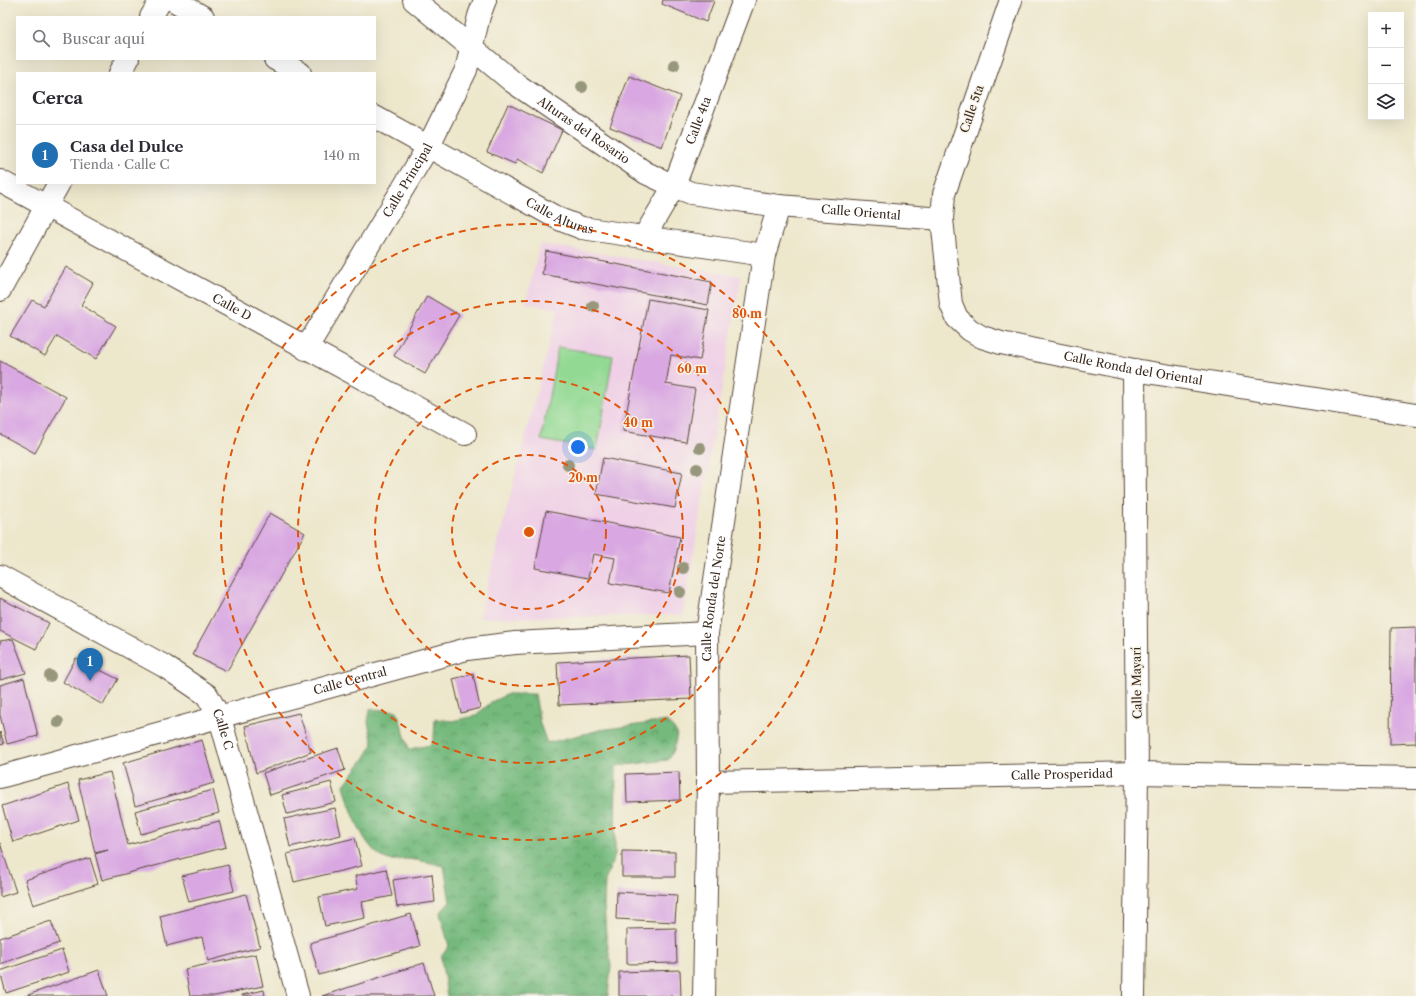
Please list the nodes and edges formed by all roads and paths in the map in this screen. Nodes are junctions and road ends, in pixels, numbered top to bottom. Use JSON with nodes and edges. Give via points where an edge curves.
{"nodes":[{"id":1,"x":161,"y":0,"type":"edge"},
{"id":2,"x":173,"y":0,"type":"edge"},
{"id":3,"x":414,"y":0,"type":"edge"},
{"id":4,"x":485,"y":0,"type":"edge"},
{"id":5,"x":744,"y":0,"type":"edge"},
{"id":6,"x":1011,"y":0,"type":"edge"},
{"id":7,"x":152,"y":16,"type":"edge"},
{"id":8,"x":200,"y":16,"type":"edge"},
{"id":9,"x":471,"y":48,"type":"junction"},
{"id":10,"x":127,"y":60,"type":"edge"},
{"id":11,"x":277,"y":60,"type":"edge"},
{"id":12,"x":121,"y":72,"type":"edge"},
{"id":13,"x":298,"y":72,"type":"edge"},
{"id":14,"x":376,"y":118,"type":"edge"},
{"id":15,"x":428,"y":147,"type":"junction"},
{"id":16,"x":0,"y":181,"type":"edge"},
{"id":17,"x":58,"y":184,"type":"edge"},
{"id":18,"x":674,"y":186,"type":"junction"},
{"id":19,"x":46,"y":206,"type":"junction"},
{"id":20,"x":779,"y":206,"type":"junction"},
{"id":21,"x":942,"y":219,"type":"junction"},
{"id":22,"x":644,"y":237,"type":"junction"},
{"id":23,"x":764,"y":255,"type":"junction"},
{"id":24,"x":0,"y":290,"type":"edge"},
{"id":25,"x":306,"y":349,"type":"junction"},
{"id":26,"x":1134,"y":370,"type":"junction"},
{"id":27,"x":1416,"y":415,"type":"edge"},
{"id":28,"x":464,"y":434,"type":"dead end"},
{"id":29,"x":0,"y":576,"type":"edge"},
{"id":30,"x":707,"y":633,"type":"junction"},
{"id":31,"x":220,"y":718,"type":"junction"},
{"id":32,"x":1137,"y":773,"type":"junction"},
{"id":33,"x":0,"y":777,"type":"edge"},
{"id":34,"x":1416,"y":778,"type":"edge"},
{"id":35,"x":708,"y":782,"type":"junction"},
{"id":36,"x":298,"y":996,"type":"edge"},
{"id":37,"x":704,"y":996,"type":"edge"},
{"id":38,"x":1134,"y":996,"type":"edge"}],
"edges":[{"from":1,"to":7,"type":"street"},
{"from":2,"to":8,"type":"street"},
{"from":3,"to":9,"type":"street","name":"Alturas del Rosario","via":[[447,25]]},
{"from":4,"to":9,"type":"street","name":"Calle Principal"},
{"from":5,"to":18,"type":"street","name":"Calle 4ta"},
{"from":6,"to":21,"type":"street","name":"Calle 5ta","via":[[950,172],[944,194]]},
{"from":9,"to":15,"type":"street","name":"Calle Principal","via":[[466,70]]},
{"from":9,"to":18,"type":"street","name":"Alturas del Rosario","via":[[513,82],[646,173]]},
{"from":10,"to":12,"type":"street"},
{"from":11,"to":13,"type":"street"},
{"from":14,"to":15,"type":"street","name":"Calle Alturas"},
{"from":15,"to":22,"type":"street","name":"Calle Alturas","via":[[559,219],[582,228]]},
{"from":15,"to":25,"type":"street","name":"Calle Principal"},
{"from":16,"to":19,"type":"street","name":"Calle D"},
{"from":17,"to":19,"type":"street"},
{"from":18,"to":20,"type":"street","name":"Alturas del Rosario","via":[[691,192]]},
{"from":18,"to":22,"type":"street","name":"Calle 4ta"},
{"from":19,"to":24,"type":"street"},
{"from":19,"to":25,"type":"street","name":"Calle D"},
{"from":20,"to":21,"type":"street","name":"Calle Oriental"},
{"from":20,"to":23,"type":"street","name":"Calle Ronda del Norte"},
{"from":21,"to":26,"type":"street","name":"Calle Ronda del Oriental","via":[[951,304],[957,318],[970,330],[1001,343]]},
{"from":22,"to":23,"type":"street","name":"Calle Alturas"},
{"from":23,"to":30,"type":"street","name":"Calle Ronda del Norte"},
{"from":25,"to":28,"type":"street","name":"Calle D"},
{"from":26,"to":27,"type":"street","name":"Calle Ronda del Oriental"},
{"from":26,"to":32,"type":"street","name":"Calle Mayarí"},
{"from":29,"to":31,"type":"street","name":"Calle C","via":[[164,666],[207,695]]},
{"from":30,"to":31,"type":"street","name":"Calle Central","via":[[514,643],[467,649]]},
{"from":30,"to":35,"type":"street","name":"Calle Ronda del Norte"},
{"from":31,"to":33,"type":"street","name":"Calle Central"},
{"from":31,"to":36,"type":"street","name":"Calle C"},
{"from":32,"to":34,"type":"street","name":"Calle Prosperidad"},
{"from":32,"to":35,"type":"street","name":"Calle Prosperidad"},
{"from":32,"to":38,"type":"street","name":"Calle Mayarí"},
{"from":35,"to":37,"type":"street","name":"Calle Ronda del Norte"}]}
